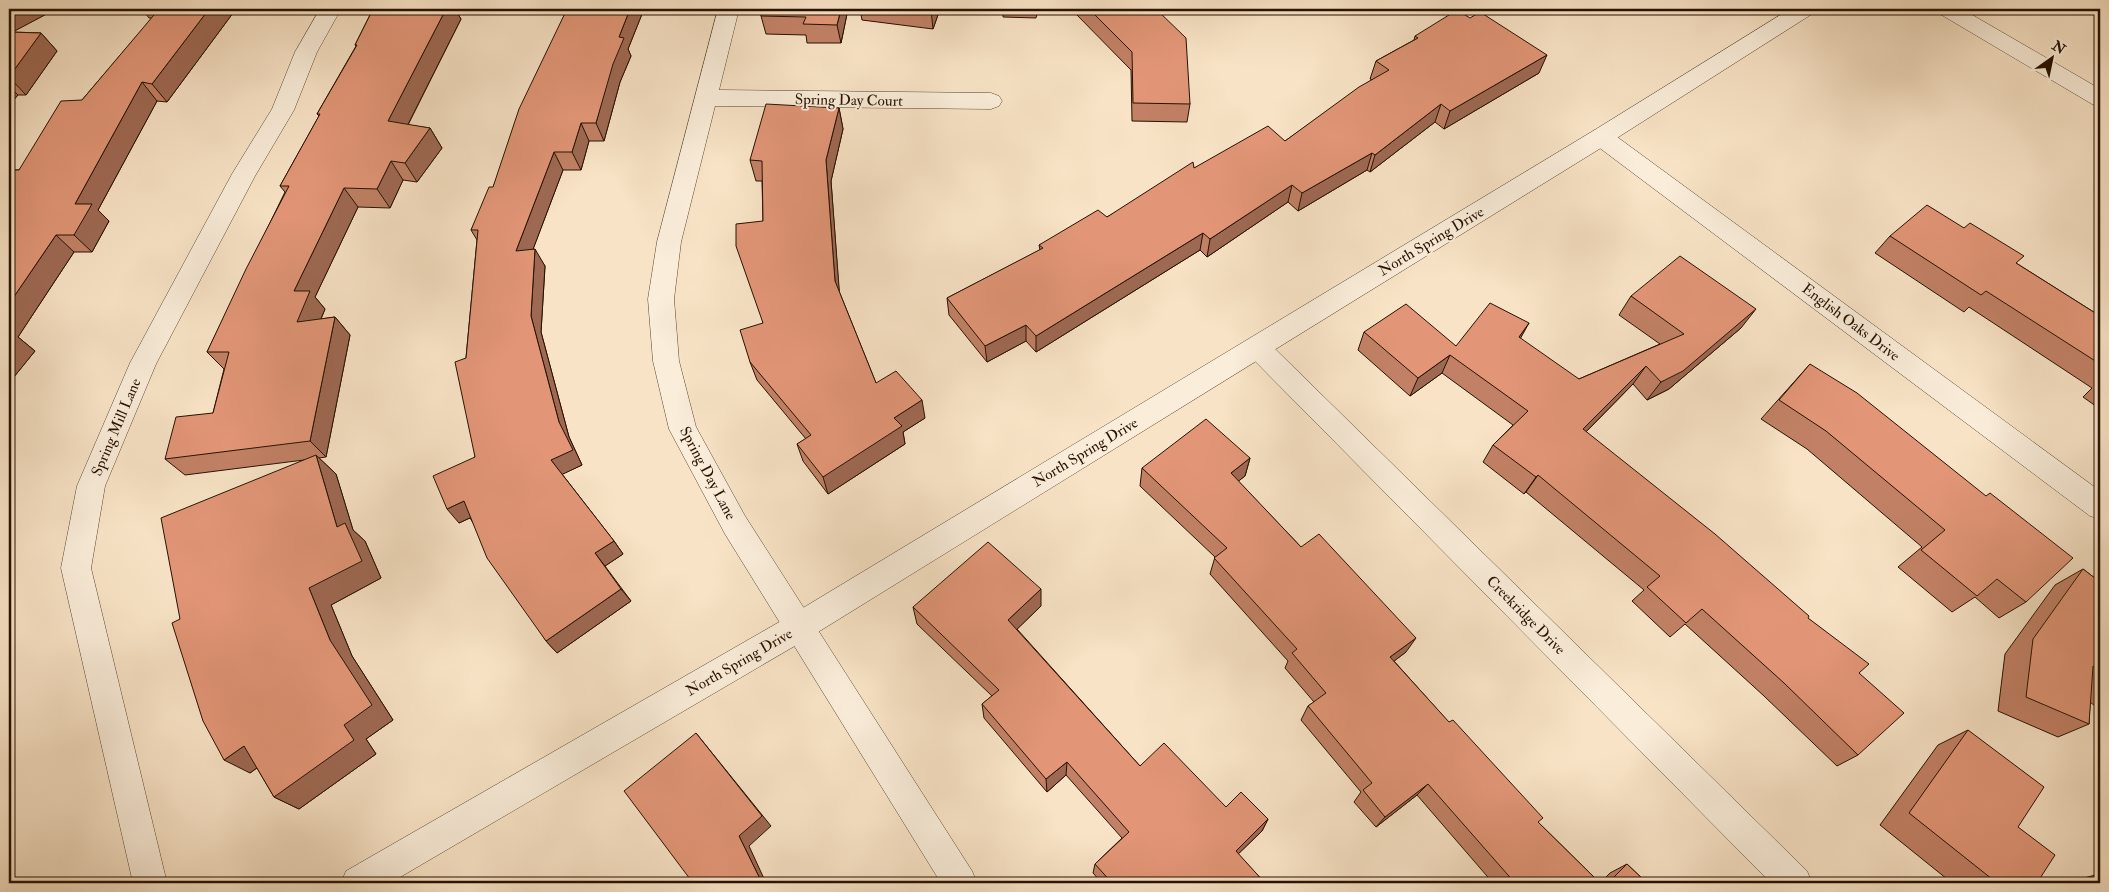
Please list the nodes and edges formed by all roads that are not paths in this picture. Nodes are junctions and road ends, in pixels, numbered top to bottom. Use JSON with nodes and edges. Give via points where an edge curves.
{"nodes":[{"id":1,"x":330,"y":9,"type":"edge"},
{"id":2,"x":728,"y":9,"type":"edge"},
{"id":3,"x":1805,"y":9,"type":"edge"},
{"id":4,"x":1947,"y":9,"type":"edge"},
{"id":5,"x":706,"y":98,"type":"junction"},
{"id":6,"x":2100,"y":99,"type":"edge"},
{"id":7,"x":991,"y":101,"type":"dead end"},
{"id":8,"x":1601,"y":137,"type":"junction"},
{"id":9,"x":1257,"y":347,"type":"junction"},
{"id":10,"x":2100,"y":507,"type":"edge"},
{"id":11,"x":799,"y":627,"type":"junction"},
{"id":12,"x":150,"y":883,"type":"edge"},
{"id":13,"x":358,"y":883,"type":"edge"},
{"id":14,"x":960,"y":883,"type":"edge"},
{"id":15,"x":1795,"y":883,"type":"edge"}],
"edges":[{"from":1,"to":12,"type":"street","name":"Spring Mill Lane","via":[[306,52],[284,110],[244,174],[143,363],[91,486],[76,568]]},
{"from":2,"to":5,"type":"street","name":"Spring Day Lane"},
{"from":3,"to":8,"type":"street","name":"North Spring Drive"},
{"from":4,"to":6,"type":"street"},
{"from":5,"to":7,"type":"street","name":"Spring Day Court"},
{"from":5,"to":11,"type":"street","name":"Spring Day Lane","via":[[670,242],[662,289],[666,362],[683,429],[735,525]]},
{"from":8,"to":9,"type":"street","name":"North Spring Drive"},
{"from":8,"to":10,"type":"street","name":"English Oaks Drive"},
{"from":9,"to":11,"type":"street","name":"North Spring Drive"},
{"from":9,"to":15,"type":"street","name":"Creekridge Drive"},
{"from":11,"to":13,"type":"street","name":"North Spring Drive"},
{"from":11,"to":14,"type":"street","name":"Spring Day Lane"}]}
